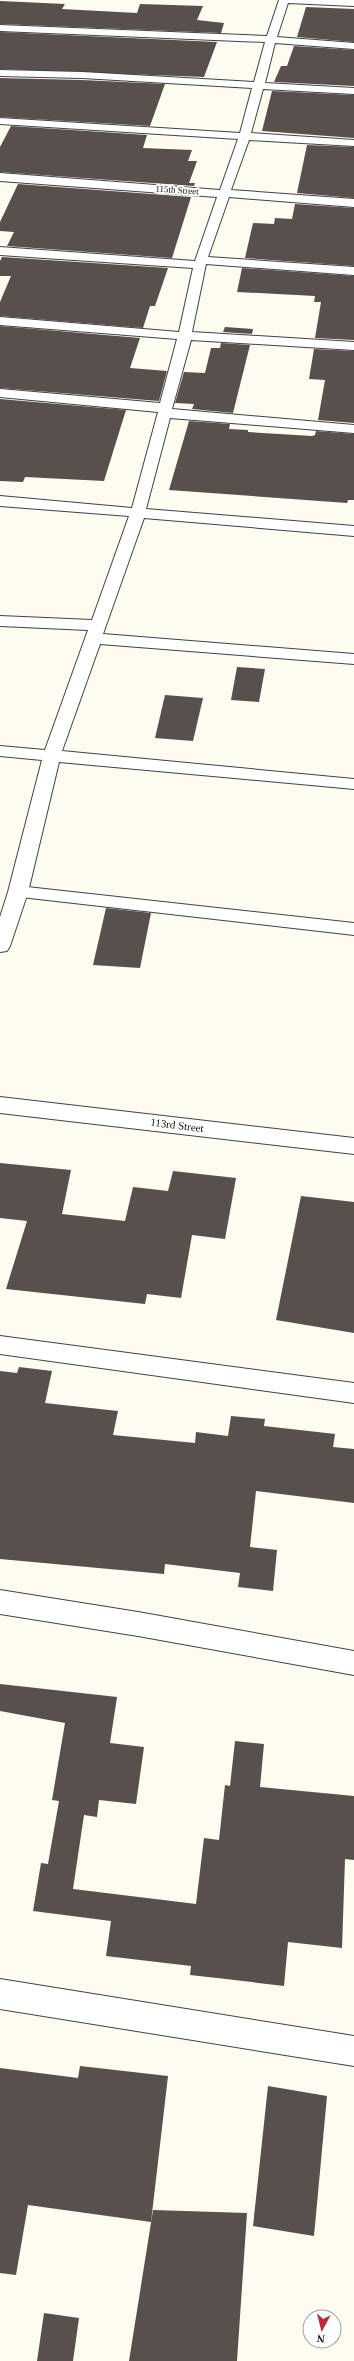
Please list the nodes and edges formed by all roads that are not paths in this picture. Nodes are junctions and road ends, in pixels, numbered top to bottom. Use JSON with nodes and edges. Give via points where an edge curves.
{"nodes":[{"id":1,"x":354,"y":3,"type":"edge"},
{"id":2,"x":0,"y":28,"type":"edge"},
{"id":3,"x":271,"y":39,"type":"junction"},
{"id":4,"x":354,"y":46,"type":"edge"},
{"id":5,"x":0,"y":73,"type":"edge"},
{"id":6,"x":258,"y":85,"type":"junction"},
{"id":7,"x":354,"y":91,"type":"edge"},
{"id":8,"x":0,"y":121,"type":"edge"},
{"id":9,"x":244,"y":137,"type":"junction"},
{"id":10,"x":354,"y":143,"type":"edge"},
{"id":11,"x":0,"y":177,"type":"edge"},
{"id":12,"x":225,"y":194,"type":"junction"},
{"id":13,"x":354,"y":204,"type":"edge"},
{"id":14,"x":0,"y":251,"type":"edge"},
{"id":15,"x":201,"y":262,"type":"junction"},
{"id":16,"x":354,"y":271,"type":"edge"},
{"id":17,"x":0,"y":321,"type":"edge"},
{"id":18,"x":185,"y":336,"type":"junction"},
{"id":19,"x":354,"y":346,"type":"edge"},
{"id":20,"x":0,"y":393,"type":"edge"},
{"id":21,"x":165,"y":410,"type":"junction"},
{"id":22,"x":354,"y":429,"type":"edge"},
{"id":23,"x":0,"y":501,"type":"edge"},
{"id":24,"x":138,"y":512,"type":"junction"},
{"id":25,"x":354,"y":531,"type":"edge"},
{"id":26,"x":0,"y":621,"type":"edge"},
{"id":27,"x":95,"y":632,"type":"junction"},
{"id":28,"x":354,"y":659,"type":"edge"},
{"id":29,"x":0,"y":751,"type":"edge"},
{"id":30,"x":52,"y":755,"type":"junction"},
{"id":31,"x":354,"y":784,"type":"edge"},
{"id":32,"x":9,"y":891,"type":"edge"},
{"id":33,"x":354,"y":929,"type":"edge"},
{"id":34,"x":0,"y":946,"type":"edge"},
{"id":35,"x":0,"y":1105,"type":"edge"},
{"id":36,"x":354,"y":1146,"type":"edge"},
{"id":37,"x":0,"y":1345,"type":"edge"},
{"id":38,"x":354,"y":1393,"type":"edge"},
{"id":39,"x":0,"y":1602,"type":"edge"},
{"id":40,"x":354,"y":1663,"type":"edge"},
{"id":41,"x":0,"y":1994,"type":"edge"},
{"id":42,"x":354,"y":2051,"type":"edge"}],
"edges":[{"from":1,"to":3,"type":"street","via":[[284,0]]},
{"from":2,"to":3,"type":"street"},
{"from":3,"to":4,"type":"street"},
{"from":3,"to":6,"type":"street"},
{"from":5,"to":6,"type":"street"},
{"from":6,"to":7,"type":"street"},
{"from":6,"to":9,"type":"street"},
{"from":8,"to":9,"type":"street","via":[[153,129]]},
{"from":9,"to":10,"type":"street"},
{"from":9,"to":12,"type":"street"},
{"from":11,"to":12,"type":"street","name":"115th Street"},
{"from":12,"to":13,"type":"street","name":"115th Street"},
{"from":12,"to":15,"type":"street"},
{"from":14,"to":15,"type":"street"},
{"from":15,"to":16,"type":"street"},
{"from":15,"to":18,"type":"street"},
{"from":17,"to":18,"type":"street"},
{"from":18,"to":19,"type":"street"},
{"from":18,"to":21,"type":"street"},
{"from":20,"to":21,"type":"street"},
{"from":21,"to":22,"type":"street"},
{"from":21,"to":24,"type":"street"},
{"from":23,"to":24,"type":"street"},
{"from":24,"to":25,"type":"street"},
{"from":24,"to":27,"type":"street"},
{"from":26,"to":27,"type":"street"},
{"from":27,"to":28,"type":"street"},
{"from":27,"to":30,"type":"street"},
{"from":29,"to":30,"type":"street"},
{"from":30,"to":31,"type":"street"},
{"from":30,"to":32,"type":"street"},
{"from":32,"to":33,"type":"lane"},
{"from":32,"to":34,"type":"street"},
{"from":35,"to":36,"type":"street","name":"113rd Street"},
{"from":37,"to":38,"type":"street"},
{"from":39,"to":40,"type":"street"},
{"from":41,"to":42,"type":"street"}]}
